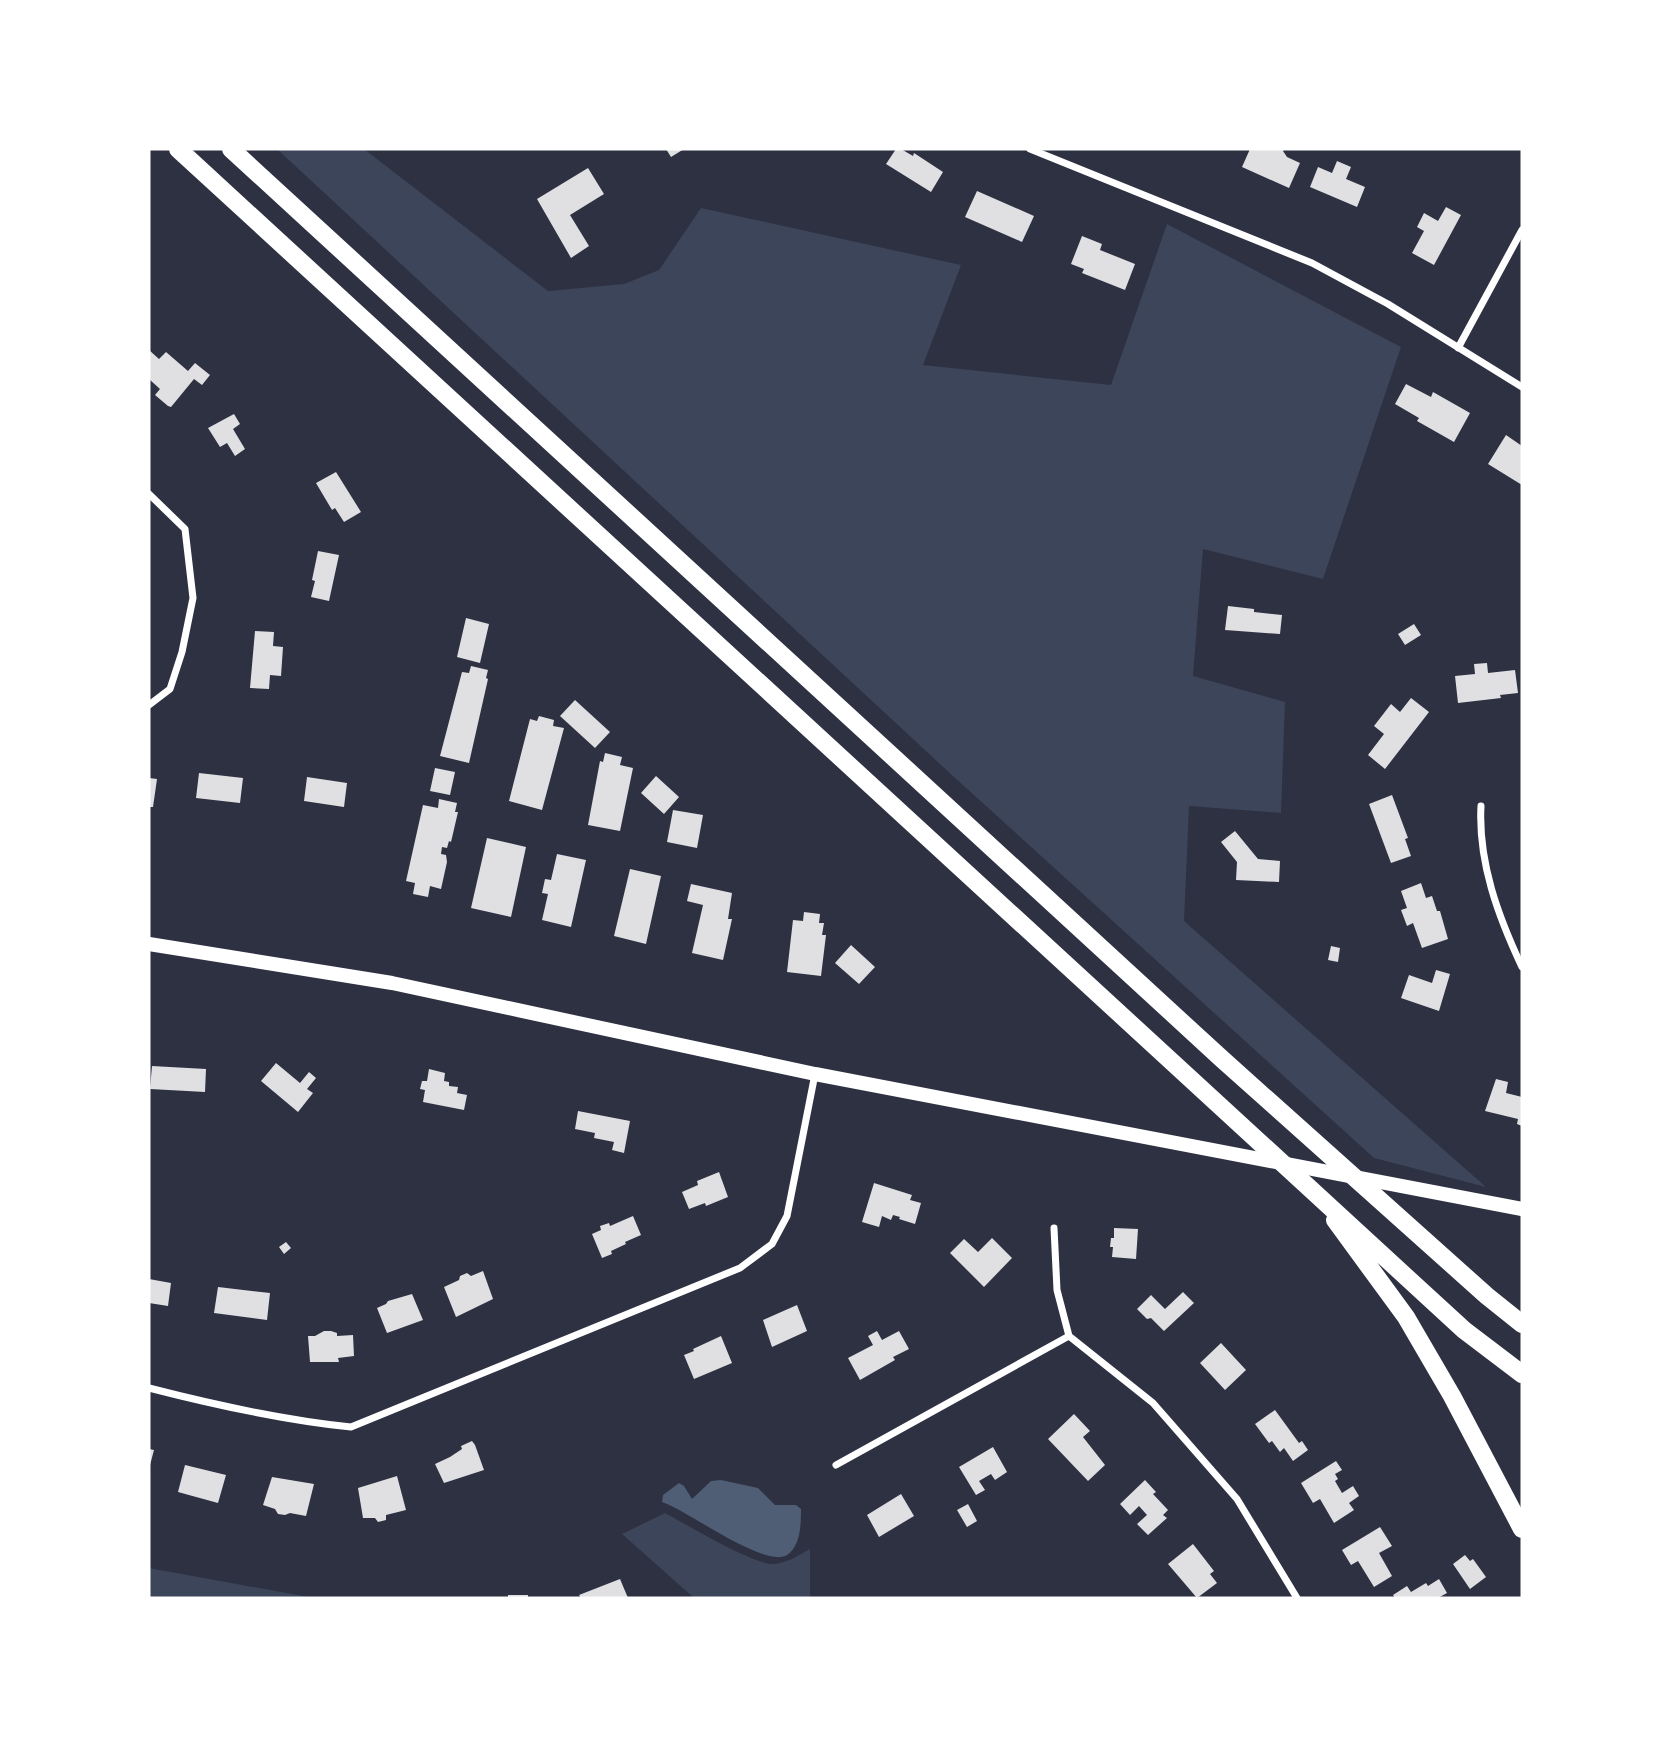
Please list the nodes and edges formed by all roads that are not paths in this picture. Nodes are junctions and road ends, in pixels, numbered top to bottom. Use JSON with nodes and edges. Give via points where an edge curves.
{"nodes":[{"id":1,"x":178,"y":149,"type":"edge"},
{"id":2,"x":231,"y":149,"type":"edge"},
{"id":3,"x":1030,"y":149,"type":"edge"},
{"id":4,"x":1522,"y":230,"type":"edge"},
{"id":5,"x":1458,"y":348,"type":"junction"},
{"id":6,"x":1522,"y":387,"type":"edge"},
{"id":7,"x":149,"y":494,"type":"edge"},
{"id":8,"x":149,"y":705,"type":"edge"},
{"id":9,"x":1481,"y":806,"type":"dead end"},
{"id":10,"x":149,"y":944,"type":"edge"},
{"id":11,"x":1522,"y":967,"type":"edge"},
{"id":12,"x":815,"y":1074,"type":"junction"},
{"id":13,"x":1310,"y":1186,"type":"junction"},
{"id":14,"x":1522,"y":1209,"type":"edge"},
{"id":15,"x":1054,"y":1228,"type":"dead end"},
{"id":16,"x":1522,"y":1324,"type":"edge"},
{"id":17,"x":1069,"y":1336,"type":"junction"},
{"id":18,"x":1522,"y":1374,"type":"edge"},
{"id":19,"x":149,"y":1388,"type":"edge"},
{"id":20,"x":836,"y":1465,"type":"dead end"},
{"id":21,"x":1522,"y":1530,"type":"edge"},
{"id":22,"x":1297,"y":1598,"type":"edge"}],
"edges":[{"from":1,"to":13,"type":"highway"},
{"from":2,"to":16,"type":"highway","via":[[1222,1059]]},
{"from":3,"to":5,"type":"street","via":[[1312,263]]},
{"from":4,"to":5,"type":"street"},
{"from":5,"to":6,"type":"street"},
{"from":7,"to":8,"type":"street","via":[[185,529],[193,598],[170,689]]},
{"from":9,"to":11,"type":"street","via":[[1486,872]]},
{"from":10,"to":12,"type":"main road","via":[[392,983]]},
{"from":12,"to":14,"type":"main road"},
{"from":12,"to":19,"type":"street","via":[[787,1216],[772,1244],[740,1268],[351,1427],[221,1406]]},
{"from":13,"to":18,"type":"highway","via":[[1464,1330]]},
{"from":13,"to":21,"type":"highway","via":[[1406,1317]]},
{"from":15,"to":17,"type":"street","via":[[1057,1290]]},
{"from":17,"to":20,"type":"street"},
{"from":17,"to":22,"type":"street","via":[[1153,1403],[1237,1499]]}]}
